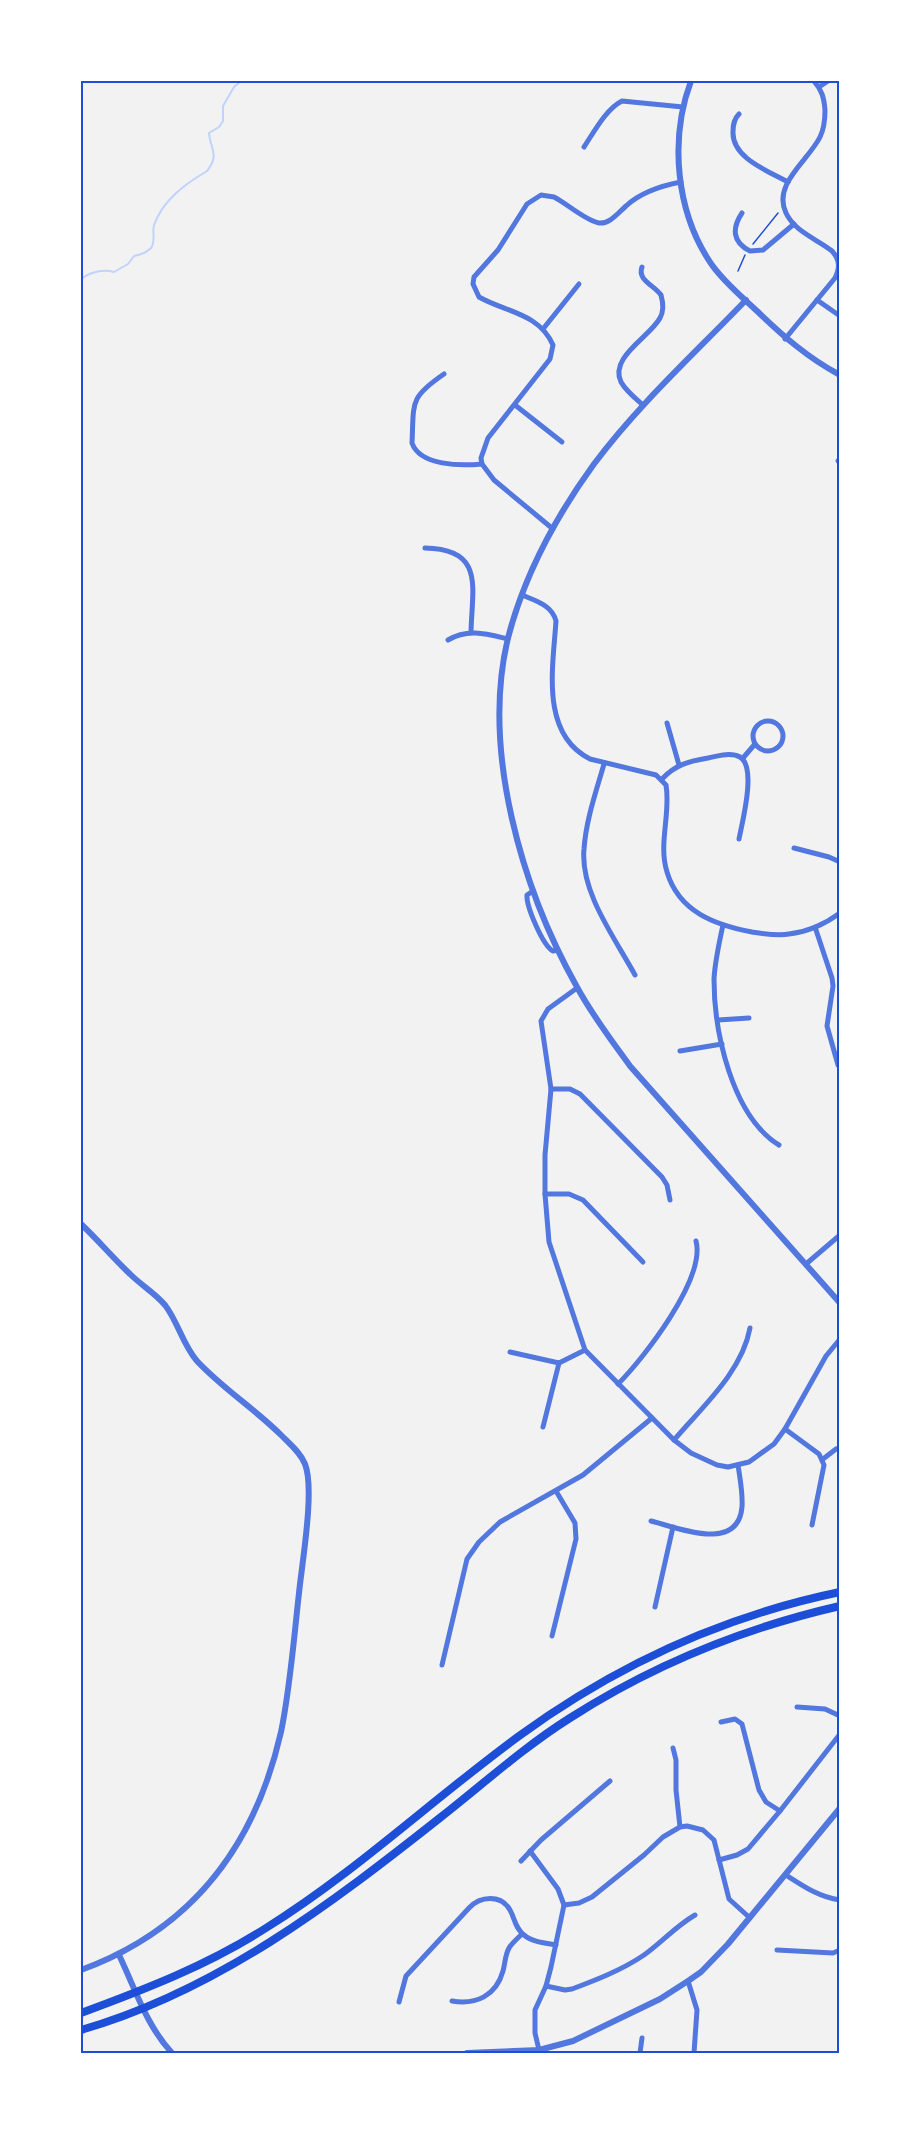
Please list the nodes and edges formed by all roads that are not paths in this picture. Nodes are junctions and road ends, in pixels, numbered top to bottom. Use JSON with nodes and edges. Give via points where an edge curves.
{"nodes":[{"id":1,"x":691,"y":81,"type":"edge"},
{"id":2,"x":814,"y":81,"type":"edge"},
{"id":3,"x":828,"y":81,"type":"edge"},
{"id":4,"x":819,"y":87,"type":"junction"},
{"id":5,"x":683,"y":106,"type":"junction"},
{"id":6,"x":739,"y":114,"type":"dead end"},
{"id":7,"x":584,"y":147,"type":"dead end"},
{"id":8,"x":681,"y":182,"type":"junction"},
{"id":9,"x":788,"y":182,"type":"junction"},
{"id":10,"x":742,"y":213,"type":"dead end"},
{"id":11,"x":794,"y":224,"type":"junction"},
{"id":12,"x":642,"y":267,"type":"dead end"},
{"id":13,"x":579,"y":284,"type":"dead end"},
{"id":14,"x":746,"y":300,"type":"junction"},
{"id":15,"x":817,"y":300,"type":"junction"},
{"id":16,"x":840,"y":316,"type":"edge"},
{"id":17,"x":543,"y":329,"type":"junction"},
{"id":18,"x":785,"y":339,"type":"junction"},
{"id":19,"x":444,"y":374,"type":"dead end"},
{"id":20,"x":840,"y":375,"type":"edge"},
{"id":21,"x":514,"y":405,"type":"junction"},
{"id":22,"x":643,"y":405,"type":"junction"},
{"id":23,"x":562,"y":442,"type":"dead end"},
{"id":24,"x":482,"y":464,"type":"junction"},
{"id":25,"x":554,"y":529,"type":"junction"},
{"id":26,"x":425,"y":548,"type":"dead end"},
{"id":27,"x":522,"y":595,"type":"junction"},
{"id":28,"x":471,"y":632,"type":"junction"},
{"id":29,"x":508,"y":639,"type":"junction"},
{"id":30,"x":448,"y":640,"type":"dead end"},
{"id":31,"x":667,"y":723,"type":"dead end"},
{"id":32,"x":755,"y":744,"type":"junction"},
{"id":33,"x":742,"y":758,"type":"junction"},
{"id":34,"x":604,"y":764,"type":"junction"},
{"id":35,"x":679,"y":765,"type":"junction"},
{"id":36,"x":662,"y":779,"type":"junction"},
{"id":37,"x":739,"y":839,"type":"dead end"},
{"id":38,"x":794,"y":848,"type":"dead end"},
{"id":39,"x":840,"y":862,"type":"edge"},
{"id":40,"x":840,"y":913,"type":"edge"},
{"id":41,"x":723,"y":925,"type":"junction"},
{"id":42,"x":815,"y":927,"type":"junction"},
{"id":43,"x":635,"y":975,"type":"dead end"},
{"id":44,"x":840,"y":985,"type":"edge"},
{"id":45,"x":833,"y":986,"type":"junction"},
{"id":46,"x":577,"y":988,"type":"junction"},
{"id":47,"x":749,"y":1018,"type":"dead end"},
{"id":48,"x":717,"y":1020,"type":"junction"},
{"id":49,"x":722,"y":1044,"type":"junction"},
{"id":50,"x":680,"y":1051,"type":"dead end"},
{"id":51,"x":838,"y":1065,"type":"dead end"},
{"id":52,"x":551,"y":1089,"type":"junction"},
{"id":53,"x":779,"y":1145,"type":"dead end"},
{"id":54,"x":545,"y":1194,"type":"junction"},
{"id":55,"x":670,"y":1200,"type":"dead end"},
{"id":56,"x":81,"y":1224,"type":"edge"},
{"id":57,"x":840,"y":1235,"type":"edge"},
{"id":58,"x":696,"y":1241,"type":"dead end"},
{"id":59,"x":643,"y":1263,"type":"dead end"},
{"id":60,"x":806,"y":1264,"type":"junction"},
{"id":61,"x":840,"y":1303,"type":"edge"},
{"id":62,"x":750,"y":1328,"type":"dead end"},
{"id":63,"x":840,"y":1339,"type":"edge"},
{"id":64,"x":585,"y":1350,"type":"junction"},
{"id":65,"x":510,"y":1352,"type":"dead end"},
{"id":66,"x":559,"y":1364,"type":"junction"},
{"id":67,"x":618,"y":1384,"type":"junction"},
{"id":68,"x":652,"y":1418,"type":"junction"},
{"id":69,"x":543,"y":1427,"type":"dead end"},
{"id":70,"x":785,"y":1429,"type":"junction"},
{"id":71,"x":674,"y":1440,"type":"junction"},
{"id":72,"x":840,"y":1448,"type":"edge"},
{"id":73,"x":823,"y":1459,"type":"junction"},
{"id":74,"x":738,"y":1465,"type":"junction"},
{"id":75,"x":556,"y":1491,"type":"junction"},
{"id":76,"x":651,"y":1521,"type":"dead end"},
{"id":77,"x":812,"y":1525,"type":"dead end"},
{"id":78,"x":673,"y":1527,"type":"junction"},
{"id":79,"x":840,"y":1592,"type":"edge"},
{"id":80,"x":840,"y":1606,"type":"edge"},
{"id":81,"x":655,"y":1607,"type":"dead end"},
{"id":82,"x":552,"y":1636,"type":"dead end"},
{"id":83,"x":442,"y":1665,"type":"dead end"},
{"id":84,"x":797,"y":1707,"type":"dead end"},
{"id":85,"x":840,"y":1716,"type":"edge"},
{"id":86,"x":721,"y":1722,"type":"dead end"},
{"id":87,"x":840,"y":1734,"type":"edge"},
{"id":88,"x":674,"y":1748,"type":"dead end"},
{"id":89,"x":610,"y":1781,"type":"dead end"},
{"id":90,"x":840,"y":1808,"type":"edge"},
{"id":91,"x":780,"y":1811,"type":"junction"},
{"id":92,"x":680,"y":1827,"type":"junction"},
{"id":93,"x":530,"y":1851,"type":"junction"},
{"id":94,"x":719,"y":1860,"type":"junction"},
{"id":95,"x":521,"y":1861,"type":"dead end"},
{"id":96,"x":786,"y":1875,"type":"junction"},
{"id":97,"x":840,"y":1900,"type":"edge"},
{"id":98,"x":564,"y":1905,"type":"junction"},
{"id":99,"x":695,"y":1915,"type":"dead end"},
{"id":100,"x":750,"y":1918,"type":"junction"},
{"id":101,"x":522,"y":1934,"type":"junction"},
{"id":102,"x":556,"y":1945,"type":"junction"},
{"id":103,"x":777,"y":1950,"type":"dead end"},
{"id":104,"x":840,"y":1950,"type":"edge"},
{"id":105,"x":119,"y":1955,"type":"junction"},
{"id":106,"x":81,"y":1970,"type":"edge"},
{"id":107,"x":688,"y":1981,"type":"junction"},
{"id":108,"x":546,"y":1986,"type":"junction"},
{"id":109,"x":452,"y":2001,"type":"dead end"},
{"id":110,"x":399,"y":2002,"type":"dead end"},
{"id":111,"x":81,"y":2013,"type":"edge"},
{"id":112,"x":81,"y":2030,"type":"edge"},
{"id":113,"x":642,"y":2038,"type":"dead end"},
{"id":114,"x":539,"y":2050,"type":"junction"},
{"id":115,"x":172,"y":2053,"type":"edge"},
{"id":116,"x":467,"y":2053,"type":"edge"},
{"id":117,"x":510,"y":2053,"type":"edge"},
{"id":118,"x":640,"y":2053,"type":"edge"},
{"id":119,"x":694,"y":2053,"type":"edge"}],
"edges":[{"from":1,"to":5,"type":"street"},
{"from":2,"to":4,"type":"street"},
{"from":3,"to":4,"type":"street"},
{"from":4,"to":9,"type":"street","via":[[825,102],[824,128]]},
{"from":5,"to":7,"type":"street","via":[[617,103]]},
{"from":5,"to":8,"type":"street","via":[[678,148]]},
{"from":6,"to":9,"type":"street","via":[[734,122],[734,145]]},
{"from":8,"to":14,"type":"street","via":[[691,225],[703,250],[724,280]]},
{"from":8,"to":17,"type":"street","via":[[647,192],[604,222],[592,220],[547,194],[531,200],[498,250],[477,272],[473,284],[479,297],[523,314]]},
{"from":9,"to":11,"type":"street","via":[[784,206]]},
{"from":10,"to":11,"type":"street","via":[[735,234],[740,244],[757,252]]},
{"from":11,"to":15,"type":"street","via":[[832,251],[838,261],[835,278]]},
{"from":12,"to":22,"type":"street","via":[[641,277],[661,295],[662,313],[622,361],[618,373],[623,386]]},
{"from":13,"to":17,"type":"street"},
{"from":14,"to":18,"type":"street"},
{"from":14,"to":22,"type":"street"},
{"from":15,"to":16,"type":"street"},
{"from":15,"to":18,"type":"street"},
{"from":17,"to":21,"type":"street","via":[[553,345],[550,359]]},
{"from":18,"to":20,"type":"street"},
{"from":19,"to":24,"type":"street","via":[[424,388],[416,401],[414,448],[426,459],[458,465]]},
{"from":21,"to":23,"type":"street"},
{"from":21,"to":24,"type":"street","via":[[483,447]]},
{"from":22,"to":25,"type":"street","via":[[594,464]]},
{"from":24,"to":25,"type":"street","via":[[494,480]]},
{"from":25,"to":27,"type":"street"},
{"from":26,"to":28,"type":"street","via":[[456,552],[469,567]]},
{"from":27,"to":29,"type":"street"},
{"from":27,"to":34,"type":"street","via":[[543,604],[556,621],[553,694],[561,732],[580,755]]},
{"from":28,"to":29,"type":"street"},
{"from":28,"to":30,"type":"street"},
{"from":29,"to":46,"type":"street","via":[[500,698],[510,804],[533,891]]},
{"from":31,"to":35,"type":"street"},
{"from":32,"to":32,"type":"street","via":[[753,734],[758,724],[767,721],[780,727],[782,741],[775,749],[764,750]]},
{"from":32,"to":33,"type":"street"},
{"from":33,"to":35,"type":"street","via":[[720,755]]},
{"from":33,"to":37,"type":"street","via":[[748,779]]},
{"from":34,"to":36,"type":"street"},
{"from":34,"to":43,"type":"street","via":[[590,816],[584,869],[592,895]]},
{"from":35,"to":36,"type":"street"},
{"from":36,"to":41,"type":"street","via":[[668,794],[665,866],[672,885],[694,912]]},
{"from":38,"to":39,"type":"street"},
{"from":40,"to":42,"type":"street"},
{"from":41,"to":42,"type":"street","via":[[780,935]]},
{"from":41,"to":48,"type":"street","via":[[714,977]]},
{"from":42,"to":45,"type":"street"},
{"from":44,"to":45,"type":"street"},
{"from":45,"to":51,"type":"street","via":[[827,1026]]},
{"from":46,"to":52,"type":"street","via":[[548,1009],[542,1021]]},
{"from":46,"to":60,"type":"street","via":[[630,1066]]},
{"from":47,"to":48,"type":"street"},
{"from":48,"to":49,"type":"street"},
{"from":49,"to":50,"type":"street"},
{"from":49,"to":53,"type":"street","via":[[744,1106],[766,1136]]},
{"from":52,"to":54,"type":"street"},
{"from":52,"to":55,"type":"street","via":[[570,1089],[580,1094],[662,1178]]},
{"from":54,"to":59,"type":"street","via":[[569,1194],[583,1200]]},
{"from":54,"to":64,"type":"street","via":[[549,1242]]},
{"from":56,"to":105,"type":"street","via":[[164,1304],[196,1360],[295,1448],[308,1474],[305,1544],[281,1729],[260,1800],[237,1846],[197,1898],[164,1927]]},
{"from":57,"to":60,"type":"street"},
{"from":58,"to":67,"type":"street","via":[[692,1271],[676,1307],[654,1343]]},
{"from":60,"to":61,"type":"street"},
{"from":62,"to":71,"type":"street","via":[[732,1369]]},
{"from":63,"to":70,"type":"street","via":[[826,1356]]},
{"from":64,"to":66,"type":"street"},
{"from":64,"to":67,"type":"street"},
{"from":65,"to":66,"type":"street"},
{"from":66,"to":69,"type":"street"},
{"from":67,"to":68,"type":"street"},
{"from":68,"to":71,"type":"street"},
{"from":68,"to":75,"type":"street","via":[[587,1472]]},
{"from":70,"to":73,"type":"street"},
{"from":70,"to":74,"type":"street","via":[[768,1450]]},
{"from":71,"to":74,"type":"street","via":[[703,1460]]},
{"from":72,"to":73,"type":"street"},
{"from":73,"to":77,"type":"street","via":[[824,1472]]},
{"from":74,"to":78,"type":"street","via":[[742,1508],[731,1529],[715,1536]]},
{"from":75,"to":82,"type":"street","via":[[575,1523],[576,1539]]},
{"from":75,"to":83,"type":"street","via":[[500,1522],[470,1552]]},
{"from":76,"to":78,"type":"street"},
{"from":78,"to":81,"type":"street"},
{"from":79,"to":111,"type":"highway","via":[[702,1633],[608,1677],[518,1737],[267,1928],[217,1958]]},
{"from":80,"to":112,"type":"highway","via":[[774,1623],[689,1654],[619,1688],[568,1719],[336,1898],[249,1957],[114,2021]]},
{"from":84,"to":85,"type":"street","via":[[825,1709]]},
{"from":86,"to":91,"type":"street","via":[[735,1719],[742,1724],[762,1796]]},
{"from":87,"to":91,"type":"street"},
{"from":88,"to":92,"type":"street"},
{"from":89,"to":93,"type":"street"},
{"from":90,"to":96,"type":"street"},
{"from":91,"to":94,"type":"street","via":[[748,1849]]},
{"from":92,"to":94,"type":"street","via":[[695,1827],[709,1834]]},
{"from":92,"to":98,"type":"street","via":[[592,1897],[579,1904]]},
{"from":93,"to":95,"type":"street"},
{"from":93,"to":98,"type":"street","via":[[558,1888]]},
{"from":94,"to":100,"type":"street","via":[[729,1899]]},
{"from":96,"to":97,"type":"street","via":[[807,1890]]},
{"from":96,"to":100,"type":"street"},
{"from":98,"to":102,"type":"street"},
{"from":99,"to":108,"type":"street","via":[[623,1967],[572,1989]]},
{"from":100,"to":107,"type":"street","via":[[711,1962]]},
{"from":101,"to":102,"type":"street"},
{"from":101,"to":109,"type":"street","via":[[509,1948],[501,1977],[492,1991],[479,2001]]},
{"from":101,"to":110,"type":"street","via":[[504,1903],[486,1898],[474,1902],[406,1976]]},
{"from":102,"to":108,"type":"street"},
{"from":103,"to":104,"type":"street"},
{"from":105,"to":106,"type":"street"},
{"from":105,"to":115,"type":"street","via":[[147,2018]]},
{"from":107,"to":114,"type":"street","via":[[587,2035]]},
{"from":107,"to":119,"type":"street","via":[[697,2010]]},
{"from":108,"to":114,"type":"street","via":[[534,2021]]},
{"from":113,"to":118,"type":"street"},
{"from":114,"to":117,"type":"street"},
{"from":116,"to":117,"type":"street"}]}
